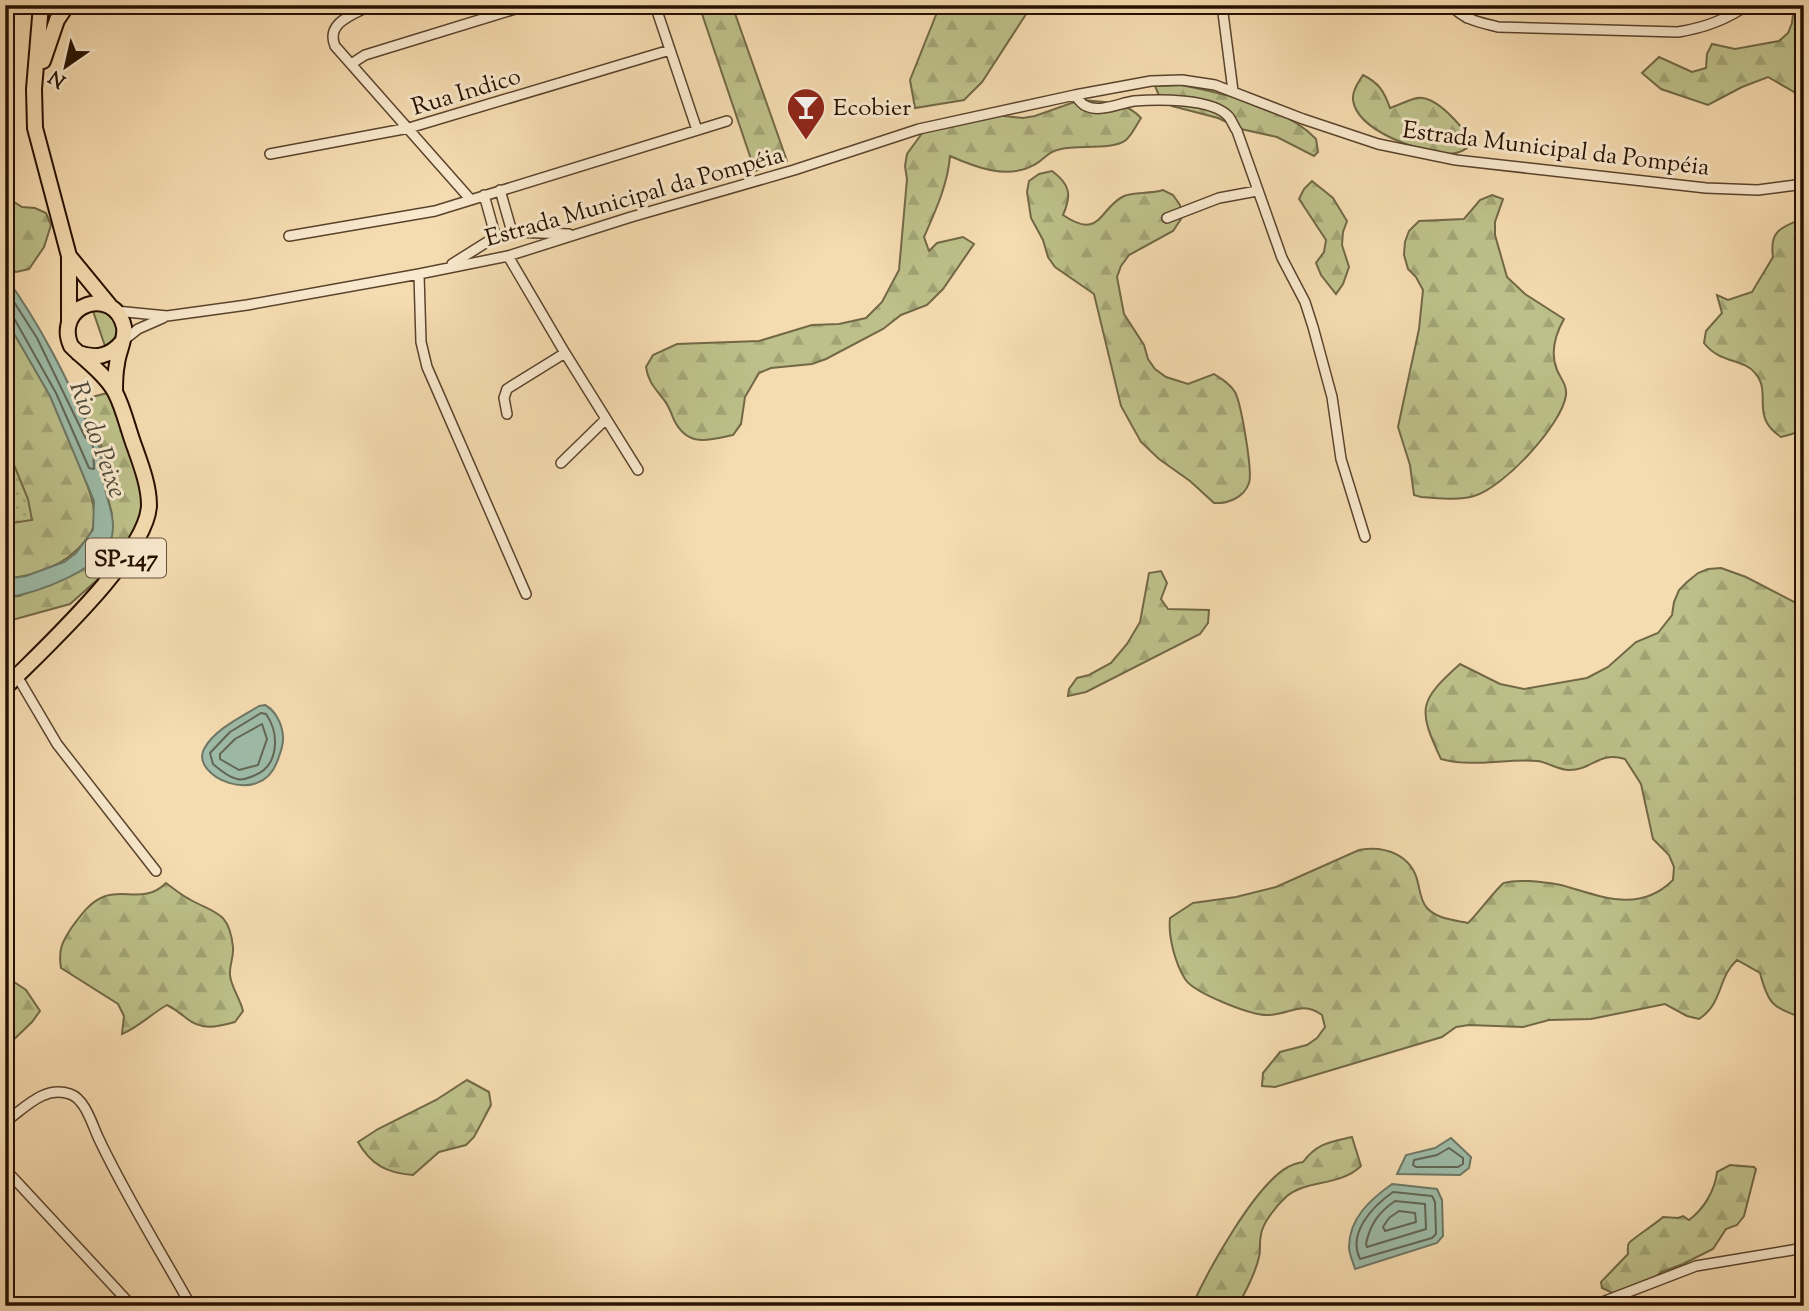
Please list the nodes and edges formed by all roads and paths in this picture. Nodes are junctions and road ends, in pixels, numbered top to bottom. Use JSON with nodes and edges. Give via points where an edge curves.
{"nodes":[{"id":1,"x":41,"y":5,"type":"edge"},
{"id":2,"x":67,"y":5,"type":"edge"},
{"id":3,"x":371,"y":5,"type":"edge"},
{"id":4,"x":528,"y":5,"type":"edge"},
{"id":5,"x":655,"y":5,"type":"edge"},
{"id":6,"x":1222,"y":5,"type":"edge"},
{"id":7,"x":1451,"y":5,"type":"edge"},
{"id":8,"x":1475,"y":5,"type":"edge"},
{"id":9,"x":1747,"y":5,"type":"edge"},
{"id":10,"x":1467,"y":18,"type":"junction"},
{"id":11,"x":670,"y":50,"type":"junction"},
{"id":12,"x":351,"y":64,"type":"junction"},
{"id":13,"x":34,"y":89,"type":"junction"},
{"id":14,"x":1233,"y":91,"type":"junction"},
{"id":15,"x":1075,"y":94,"type":"junction"},
{"id":16,"x":727,"y":121,"type":"dead end"},
{"id":17,"x":409,"y":128,"type":"junction"},
{"id":18,"x":697,"y":130,"type":"junction"},
{"id":19,"x":270,"y":154,"type":"dead end"},
{"id":20,"x":1804,"y":184,"type":"edge"},
{"id":21,"x":500,"y":190,"type":"junction"},
{"id":22,"x":1257,"y":191,"type":"junction"},
{"id":23,"x":484,"y":195,"type":"junction"},
{"id":24,"x":471,"y":200,"type":"junction"},
{"id":25,"x":1167,"y":218,"type":"dead end"},
{"id":26,"x":512,"y":232,"type":"junction"},
{"id":27,"x":578,"y":234,"type":"junction"},
{"id":28,"x":289,"y":236,"type":"dead end"},
{"id":29,"x":496,"y":238,"type":"junction"},
{"id":30,"x":69,"y":256,"type":"junction"},
{"id":31,"x":508,"y":256,"type":"junction"},
{"id":32,"x":448,"y":267,"type":"junction"},
{"id":33,"x":419,"y":274,"type":"junction"},
{"id":34,"x":113,"y":309,"type":"junction"},
{"id":35,"x":167,"y":316,"type":"junction"},
{"id":36,"x":69,"y":324,"type":"junction"},
{"id":37,"x":122,"y":341,"type":"junction"},
{"id":38,"x":78,"y":353,"type":"junction"},
{"id":39,"x":565,"y":353,"type":"junction"},
{"id":40,"x":115,"y":392,"type":"junction"},
{"id":41,"x":507,"y":414,"type":"dead end"},
{"id":42,"x":606,"y":419,"type":"junction"},
{"id":43,"x":561,"y":463,"type":"dead end"},
{"id":44,"x":638,"y":470,"type":"dead end"},
{"id":45,"x":1365,"y":537,"type":"dead end"},
{"id":46,"x":526,"y":594,"type":"dead end"},
{"id":47,"x":17,"y":676,"type":"junction"},
{"id":48,"x":5,"y":688,"type":"edge"},
{"id":49,"x":156,"y":871,"type":"dead end"},
{"id":50,"x":5,"y":1122,"type":"edge"},
{"id":51,"x":5,"y":1169,"type":"edge"},
{"id":52,"x":1804,"y":1248,"type":"edge"},
{"id":53,"x":132,"y":1306,"type":"edge"},
{"id":54,"x":191,"y":1306,"type":"edge"},
{"id":55,"x":1592,"y":1306,"type":"edge"}],
"edges":[{"from":1,"to":13,"type":"main road"},
{"from":2,"to":13,"type":"main road","via":[[52,33]]},
{"from":3,"to":12,"type":"street","via":[[337,24],[332,33],[335,46]]},
{"from":4,"to":12,"type":"street","via":[[365,55]]},
{"from":5,"to":11,"type":"street"},
{"from":6,"to":14,"type":"street"},
{"from":7,"to":10,"type":"street"},
{"from":8,"to":10,"type":"street"},
{"from":9,"to":10,"type":"street","via":[[1703,28],[1678,32],[1497,27]]},
{"from":11,"to":17,"type":"street","name":"Rua Indico"},
{"from":11,"to":18,"type":"street"},
{"from":12,"to":17,"type":"street"},
{"from":13,"to":30,"type":"main road","via":[[35,128]]},
{"from":14,"to":15,"type":"street","name":"Estrada Municipal da Pompéia","via":[[1182,80]]},
{"from":14,"to":20,"type":"street","name":"Estrada Municipal da Pompéia","via":[[1378,144],[1457,160],[1706,188],[1758,190]]},
{"from":15,"to":22,"type":"street","via":[[1088,107],[1166,100],[1218,108],[1237,131]]},
{"from":15,"to":27,"type":"street","name":"Estrada Municipal da Pompéia","via":[[919,129]]},
{"from":16,"to":18,"type":"street"},
{"from":17,"to":19,"type":"street","name":"Rua Indico"},
{"from":17,"to":24,"type":"street"},
{"from":18,"to":21,"type":"street"},
{"from":21,"to":23,"type":"street"},
{"from":21,"to":26,"type":"street"},
{"from":22,"to":25,"type":"street","via":[[1219,198]]},
{"from":22,"to":45,"type":"street","via":[[1313,327],[1332,397],[1342,459]]},
{"from":23,"to":24,"type":"street"},
{"from":23,"to":29,"type":"street"},
{"from":24,"to":28,"type":"street","via":[[410,216]]},
{"from":26,"to":27,"type":"street"},
{"from":26,"to":29,"type":"street"},
{"from":27,"to":31,"type":"street","name":"Estrada Municipal da Pompéia"},
{"from":29,"to":32,"type":"street"},
{"from":30,"to":34,"type":"main road"},
{"from":30,"to":36,"type":"main road"},
{"from":31,"to":32,"type":"street","name":"Estrada Municipal da Pompéia"},
{"from":31,"to":39,"type":"street"},
{"from":32,"to":33,"type":"street","name":"Estrada Municipal da Pompéia"},
{"from":33,"to":35,"type":"street","name":"Estrada Municipal da Pompéia"},
{"from":33,"to":46,"type":"street","via":[[421,342],[427,367]]},
{"from":34,"to":35,"type":"street","name":"Estrada Municipal da Pompéia"},
{"from":34,"to":36,"type":"main road","via":[[87,303]]},
{"from":34,"to":37,"type":"main road","via":[[123,325]]},
{"from":35,"to":37,"type":"street","name":"Estrada Municipal da Pompéia"},
{"from":36,"to":38,"type":"main road","via":[[68,339]]},
{"from":37,"to":38,"type":"main road","via":[[107,355]]},
{"from":37,"to":40,"type":"main road","number":"SP-147"},
{"from":38,"to":40,"type":"main road","number":"SP-147"},
{"from":39,"to":41,"type":"street","via":[[508,389],[504,398]]},
{"from":39,"to":42,"type":"street"},
{"from":40,"to":47,"type":"main road","number":"SP-147","via":[[146,486],[146,520],[130,553],[110,578]]},
{"from":42,"to":43,"type":"street"},
{"from":42,"to":44,"type":"street"},
{"from":47,"to":48,"type":"main road","number":"SP-147"},
{"from":47,"to":49,"type":"street","via":[[57,744]]},
{"from":50,"to":54,"type":"street","via":[[43,1094],[74,1095]]},
{"from":51,"to":53,"type":"street"},
{"from":52,"to":55,"type":"street","via":[[1696,1266]]}]}
